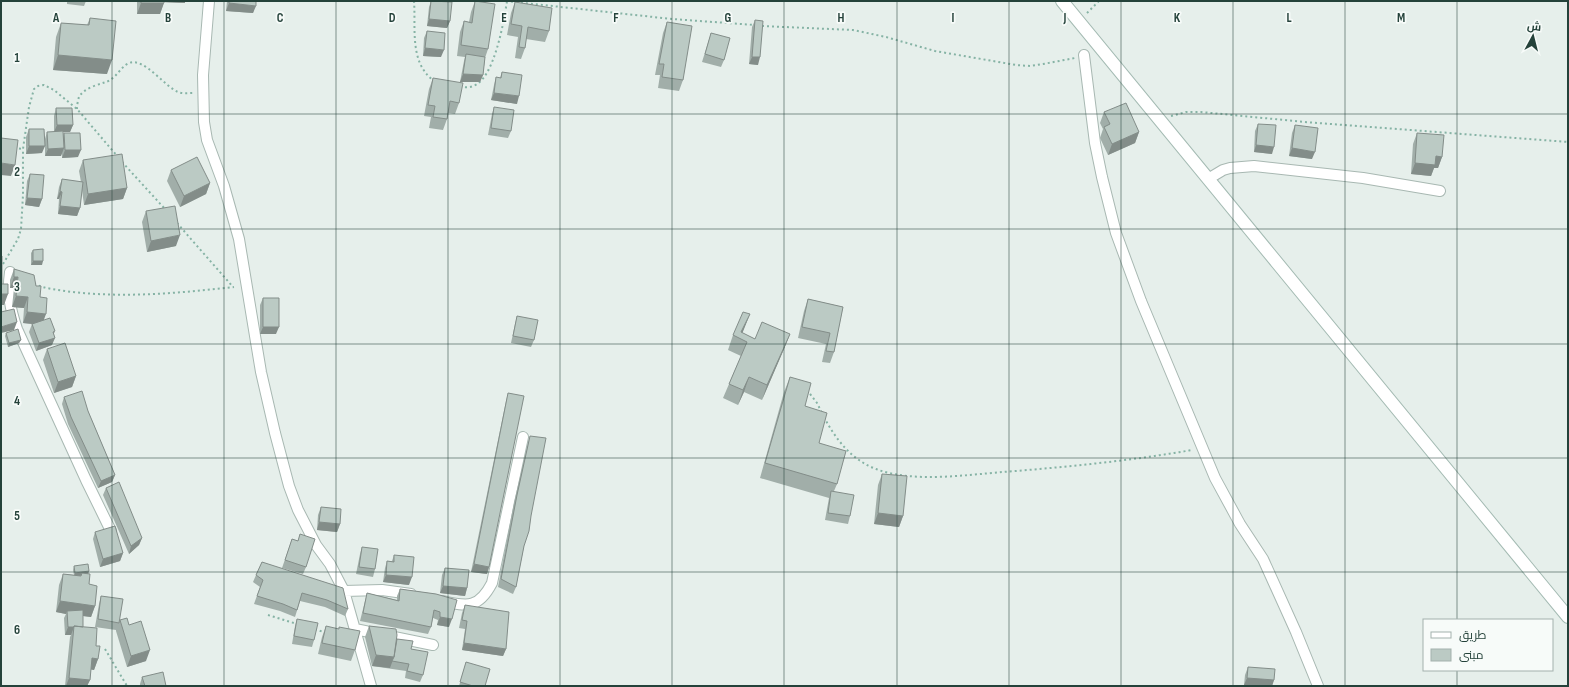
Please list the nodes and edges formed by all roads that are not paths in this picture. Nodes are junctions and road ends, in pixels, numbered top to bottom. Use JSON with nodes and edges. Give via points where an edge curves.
{"nodes":[{"id":1,"x":209,"y":1,"type":"edge"},
{"id":2,"x":1062,"y":1,"type":"edge"},
{"id":3,"x":1084,"y":55,"type":"road end"},
{"id":4,"x":1208,"y":179,"type":"junction"},
{"id":5,"x":1440,"y":191,"type":"dead end"},
{"id":6,"x":10,"y":272,"type":"dead end"},
{"id":7,"x":523,"y":437,"type":"dead end"},
{"id":8,"x":111,"y":531,"type":"edge"},
{"id":9,"x":344,"y":591,"type":"junction"},
{"id":10,"x":422,"y":596,"type":"edge"},
{"id":11,"x":434,"y":599,"type":"edge"},
{"id":12,"x":1568,"y":617,"type":"edge"},
{"id":13,"x":355,"y":630,"type":"junction"},
{"id":14,"x":433,"y":644,"type":"dead end"},
{"id":15,"x":371,"y":686,"type":"edge"},
{"id":16,"x":1318,"y":686,"type":"edge"}],
"edges":[{"from":1,"to":9,"type":"street","via":[[203,90],[207,140],[224,186],[239,239],[261,372],[289,486],[298,510]]},
{"from":2,"to":4,"type":"main road"},
{"from":3,"to":16,"type":"street","via":[[1102,177],[1116,232],[1141,301],[1215,478],[1262,559]]},
{"from":4,"to":5,"type":"street","via":[[1230,168],[1254,166],[1363,178]]},
{"from":4,"to":12,"type":"main road"},
{"from":6,"to":8,"type":"street","via":[[8,293],[17,329]]},
{"from":7,"to":11,"type":"street","via":[[494,578],[486,595],[473,604],[456,604]]},
{"from":9,"to":10,"type":"street","via":[[382,590]]},
{"from":9,"to":13,"type":"street"},
{"from":13,"to":14,"type":"street"},
{"from":13,"to":15,"type":"street"}]}
